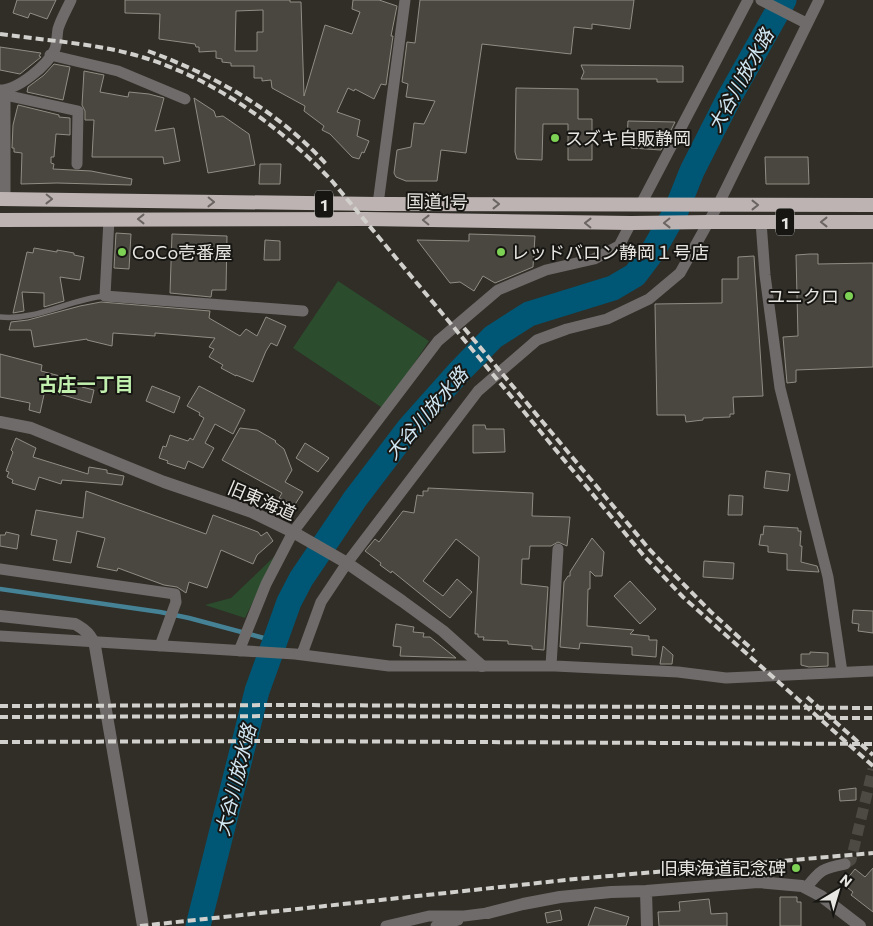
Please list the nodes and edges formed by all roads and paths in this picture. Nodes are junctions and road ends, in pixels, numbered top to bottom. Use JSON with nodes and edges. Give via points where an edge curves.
{"nodes":[{"id":1,"x":71,"y":0,"type":"edge"},
{"id":2,"x":405,"y":0,"type":"edge"},
{"id":3,"x":748,"y":0,"type":"edge"},
{"id":4,"x":761,"y":0,"type":"edge"},
{"id":5,"x":819,"y":0,"type":"edge"},
{"id":6,"x":806,"y":23,"type":"junction"},
{"id":7,"x":50,"y":54,"type":"junction"},
{"id":8,"x":3,"y":92,"type":"edge"},
{"id":9,"x":185,"y":99,"type":"dead end"},
{"id":10,"x":77,"y":164,"type":"dead end"},
{"id":11,"x":3,"y":199,"type":"edge"},
{"id":12,"x":378,"y":204,"type":"junction"},
{"id":13,"x":645,"y":204,"type":"junction"},
{"id":14,"x":712,"y":205,"type":"junction"},
{"id":15,"x":873,"y":205,"type":"edge"},
{"id":16,"x":109,"y":219,"type":"junction"},
{"id":17,"x":0,"y":220,"type":"edge"},
{"id":18,"x":703,"y":222,"type":"junction"},
{"id":19,"x":761,"y":222,"type":"junction"},
{"id":20,"x":873,"y":222,"type":"edge"},
{"id":21,"x":634,"y":223,"type":"junction"},
{"id":22,"x":105,"y":296,"type":"junction"},
{"id":23,"x":303,"y":310,"type":"dead end"},
{"id":24,"x":0,"y":317,"type":"edge"},
{"id":25,"x":0,"y":422,"type":"edge"},
{"id":26,"x":293,"y":532,"type":"junction"},
{"id":27,"x":558,"y":549,"type":"dead end"},
{"id":28,"x":347,"y":563,"type":"junction"},
{"id":29,"x":0,"y":569,"type":"edge"},
{"id":30,"x":0,"y":616,"type":"edge"},
{"id":31,"x":0,"y":636,"type":"edge"},
{"id":32,"x":160,"y":646,"type":"junction"},
{"id":33,"x":242,"y":651,"type":"junction"},
{"id":34,"x":299,"y":654,"type":"junction"},
{"id":35,"x":482,"y":666,"type":"junction"},
{"id":36,"x":551,"y":666,"type":"junction"},
{"id":37,"x":873,"y":671,"type":"edge"},
{"id":38,"x":842,"y":672,"type":"junction"},
{"id":39,"x":845,"y":864,"type":"dead end"},
{"id":40,"x":806,"y":888,"type":"junction"},
{"id":41,"x":646,"y":891,"type":"junction"},
{"id":42,"x":488,"y":913,"type":"junction"},
{"id":43,"x":143,"y":926,"type":"edge"},
{"id":44,"x":386,"y":926,"type":"edge"},
{"id":45,"x":436,"y":926,"type":"edge"},
{"id":46,"x":462,"y":926,"type":"edge"},
{"id":47,"x":647,"y":926,"type":"edge"},
{"id":48,"x":860,"y":926,"type":"edge"}],
"edges":[{"from":1,"to":7,"type":"street"},
{"from":2,"to":12,"type":"street"},
{"from":3,"to":13,"type":"street"},
{"from":4,"to":6,"type":"street"},
{"from":5,"to":6,"type":"street"},
{"from":6,"to":14,"type":"street"},
{"from":7,"to":8,"type":"street","via":[[28,78]]},
{"from":7,"to":9,"type":"street","via":[[118,71]]},
{"from":8,"to":10,"type":"street","via":[[78,111]]},
{"from":8,"to":11,"type":"street"},
{"from":11,"to":12,"type":"highway","name":"国道1号","number":"1","one_way":true},
{"from":12,"to":13,"type":"highway","name":"国道1号","number":"1","one_way":true},
{"from":13,"to":14,"type":"highway","name":"国道1号","number":"1"},
{"from":14,"to":15,"type":"highway","name":"国道1号","number":"1","one_way":true},
{"from":14,"to":18,"type":"street"},
{"from":16,"to":17,"type":"highway","name":"国道1号","number":"1"},
{"from":21,"to":16,"type":"highway","name":"国道1号","number":"1","one_way":true},
{"from":16,"to":22,"type":"street"},
{"from":18,"to":19,"type":"highway","name":"国道1号","number":"1"},
{"from":18,"to":21,"type":"highway","name":"国道1号","number":"1","one_way":true},
{"from":18,"to":28,"type":"street","via":[[680,273],[649,299],[607,319],[537,340],[478,391]]},
{"from":20,"to":19,"type":"highway","name":"国道1号","number":"1","one_way":true},
{"from":19,"to":38,"type":"street","via":[[780,388],[828,577]]},
{"from":21,"to":26,"type":"street","via":[[619,246],[594,259],[546,270],[498,290],[438,341]]},
{"from":22,"to":23,"type":"street"},
{"from":22,"to":24,"type":"lane","via":[[26,315]]},
{"from":25,"to":26,"type":"street","name":"旧東海道","via":[[31,428],[164,482],[252,512]]},
{"from":26,"to":28,"type":"street","name":"旧東海道"},
{"from":26,"to":33,"type":"street","via":[[266,584]]},
{"from":27,"to":36,"type":"street"},
{"from":28,"to":34,"type":"street","via":[[322,602]]},
{"from":28,"to":35,"type":"street","name":"旧東海道","via":[[442,631]]},
{"from":29,"to":32,"type":"street","via":[[176,594]]},
{"from":30,"to":43,"type":"street","via":[[75,624],[92,636]]},
{"from":31,"to":32,"type":"street"},
{"from":32,"to":33,"type":"street"},
{"from":33,"to":34,"type":"street"},
{"from":34,"to":35,"type":"street","via":[[389,666]]},
{"from":35,"to":36,"type":"street"},
{"from":36,"to":38,"type":"street","via":[[678,672],[726,678]]},
{"from":37,"to":38,"type":"street"},
{"from":39,"to":40,"type":"street","via":[[828,867],[817,874]]},
{"from":40,"to":41,"type":"street","via":[[758,882]]},
{"from":40,"to":48,"type":"street"},
{"from":41,"to":42,"type":"street","via":[[560,897]]},
{"from":41,"to":47,"type":"street"},
{"from":42,"to":44,"type":"street","via":[[429,916]]},
{"from":42,"to":45,"type":"street"},
{"from":42,"to":46,"type":"street"}]}
